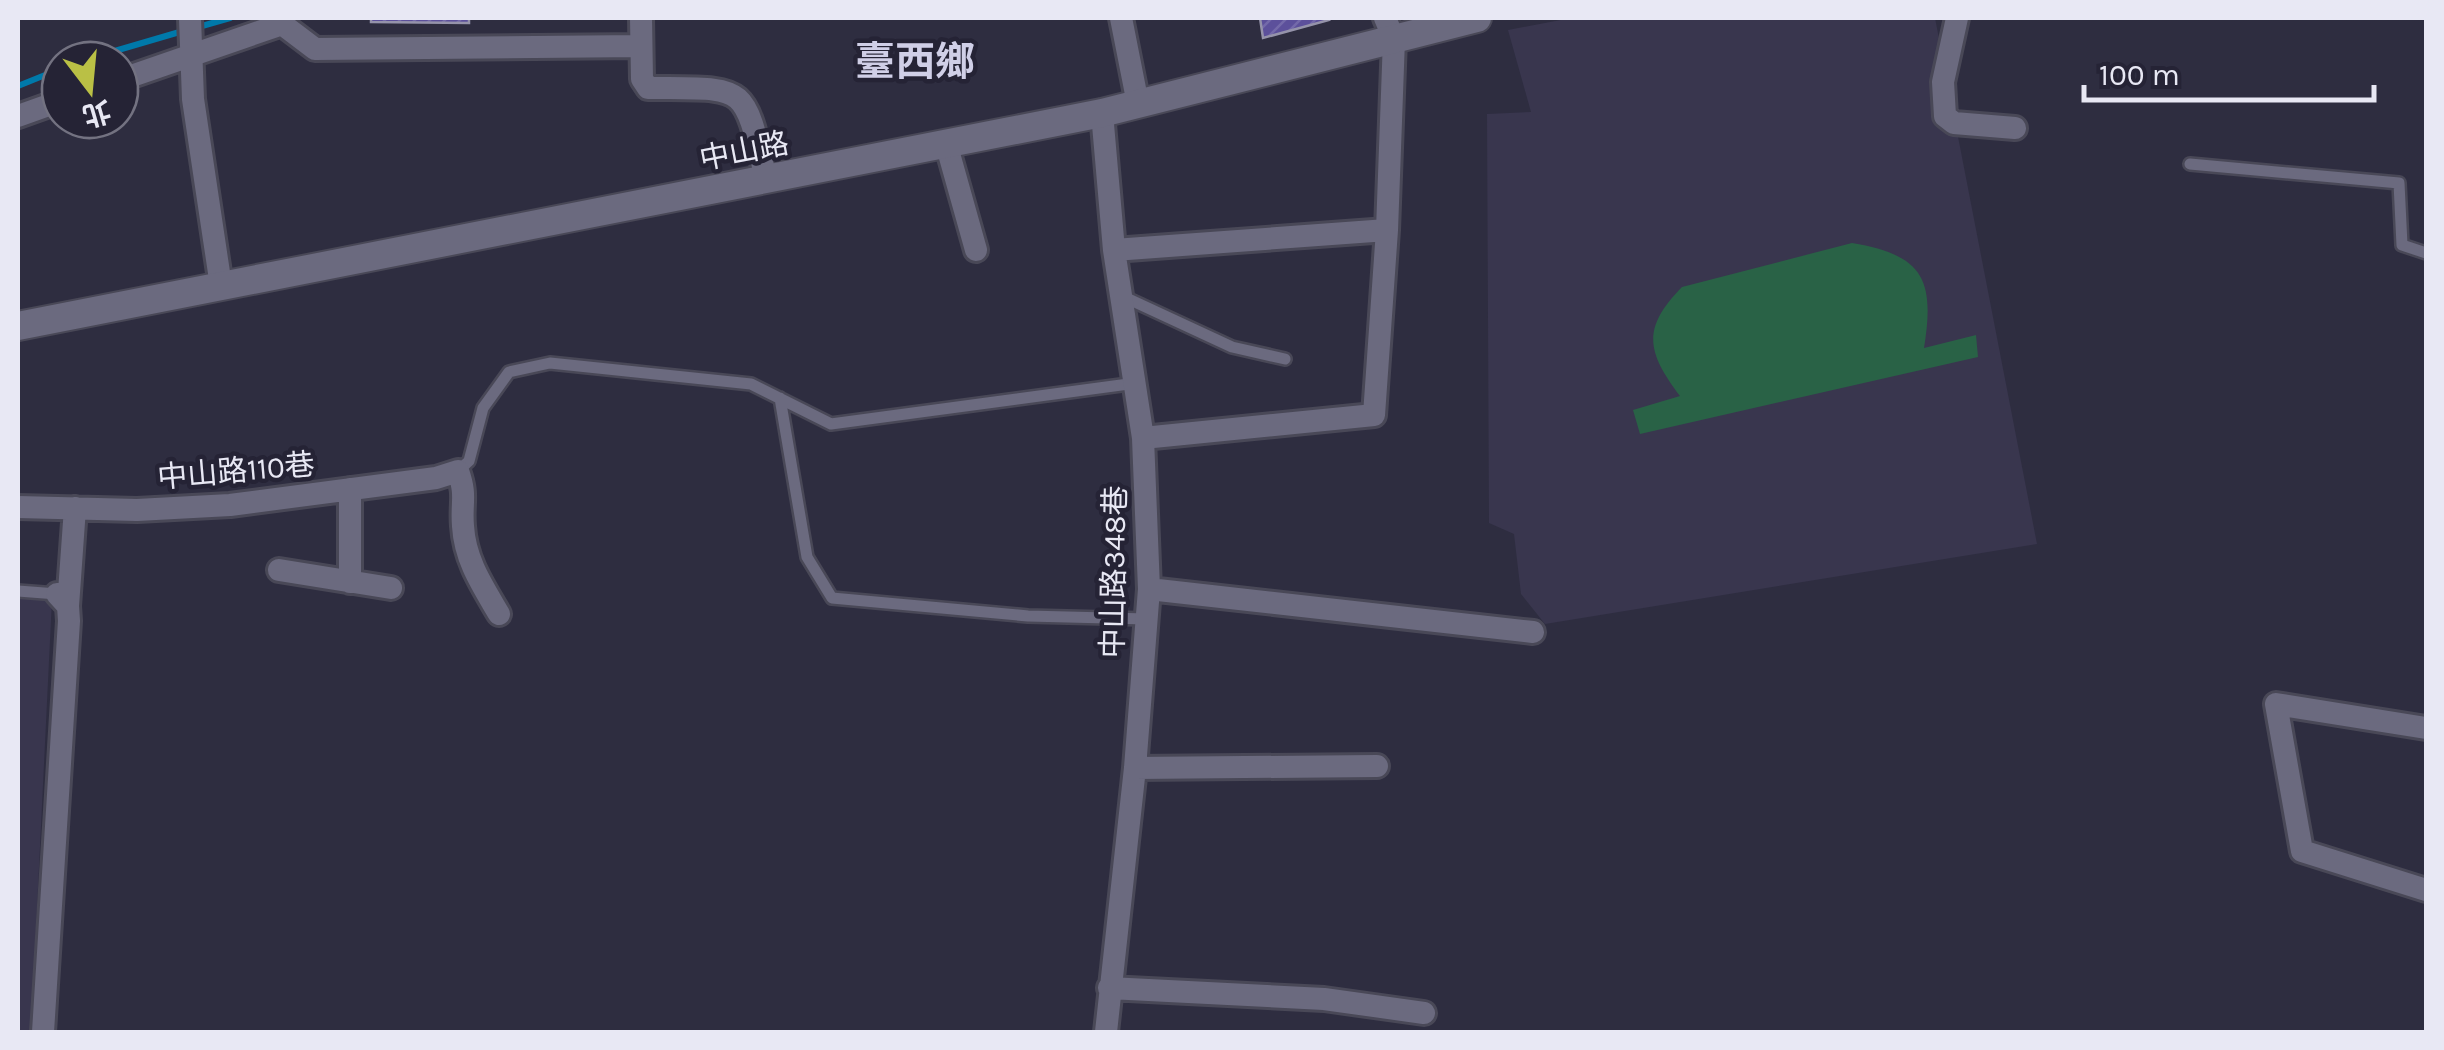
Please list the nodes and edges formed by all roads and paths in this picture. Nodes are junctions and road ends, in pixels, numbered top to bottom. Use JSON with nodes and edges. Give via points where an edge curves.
{"nodes":[{"id":1,"x":190,"y":18,"type":"edge"},
{"id":2,"x":640,"y":18,"type":"edge"},
{"id":3,"x":1120,"y":18,"type":"edge"},
{"id":4,"x":1478,"y":18,"type":"edge"},
{"id":5,"x":1957,"y":18,"type":"edge"},
{"id":6,"x":285,"y":21,"type":"edge"},
{"id":7,"x":1389,"y":28,"type":"edge"},
{"id":8,"x":640,"y":46,"type":"junction"},
{"id":9,"x":193,"y":54,"type":"junction"},
{"id":10,"x":140,"y":73,"type":"edge"},
{"id":11,"x":1138,"y":104,"type":"junction"},
{"id":12,"x":1102,"y":113,"type":"junction"},
{"id":13,"x":2016,"y":128,"type":"dead end"},
{"id":14,"x":946,"y":143,"type":"junction"},
{"id":15,"x":2190,"y":164,"type":"dead end"},
{"id":16,"x":766,"y":179,"type":"junction"},
{"id":17,"x":1387,"y":230,"type":"junction"},
{"id":18,"x":976,"y":250,"type":"dead end"},
{"id":19,"x":1114,"y":250,"type":"junction"},
{"id":20,"x":2426,"y":253,"type":"edge"},
{"id":21,"x":221,"y":286,"type":"junction"},
{"id":22,"x":1122,"y":296,"type":"junction"},
{"id":23,"x":18,"y":326,"type":"edge"},
{"id":24,"x":1284,"y":359,"type":"dead end"},
{"id":25,"x":1136,"y":383,"type":"junction"},
{"id":26,"x":780,"y":398,"type":"junction"},
{"id":27,"x":1143,"y":438,"type":"junction"},
{"id":28,"x":458,"y":471,"type":"junction"},
{"id":29,"x":350,"y":489,"type":"junction"},
{"id":30,"x":18,"y":507,"type":"edge"},
{"id":31,"x":76,"y":508,"type":"junction"},
{"id":32,"x":279,"y":570,"type":"dead end"},
{"id":33,"x":350,"y":582,"type":"junction"},
{"id":34,"x":391,"y":588,"type":"dead end"},
{"id":35,"x":1149,"y":589,"type":"junction"},
{"id":36,"x":18,"y":591,"type":"edge"},
{"id":37,"x":63,"y":600,"type":"junction"},
{"id":38,"x":499,"y":614,"type":"dead end"},
{"id":39,"x":1147,"y":618,"type":"junction"},
{"id":40,"x":1534,"y":632,"type":"dead end"},
{"id":41,"x":2426,"y":728,"type":"edge"},
{"id":42,"x":1376,"y":766,"type":"dead end"},
{"id":43,"x":1135,"y":768,"type":"junction"},
{"id":44,"x":2426,"y":890,"type":"edge"},
{"id":45,"x":1109,"y":988,"type":"junction"},
{"id":46,"x":1424,"y":1012,"type":"dead end"},
{"id":47,"x":44,"y":1032,"type":"edge"},
{"id":48,"x":1106,"y":1032,"type":"edge"}],
"edges":[{"from":1,"to":9,"type":"street"},
{"from":2,"to":8,"type":"street"},
{"from":3,"to":11,"type":"street"},
{"from":4,"to":7,"type":"street","name":"中山路"},
{"from":5,"to":13,"type":"street","via":[[1943,82],[1945,116],[1954,124]]},
{"from":6,"to":8,"type":"street","via":[[315,49]]},
{"from":6,"to":9,"type":"street"},
{"from":7,"to":11,"type":"street","name":"中山路"},
{"from":7,"to":17,"type":"street"},
{"from":8,"to":16,"type":"street","via":[[648,88],[725,89],[744,101]]},
{"from":9,"to":10,"type":"street"},
{"from":9,"to":21,"type":"street","via":[[193,99]]},
{"from":11,"to":12,"type":"street","name":"中山路"},
{"from":12,"to":14,"type":"street","name":"中山路"},
{"from":12,"to":19,"type":"street","name":"中山路348巷"},
{"from":14,"to":16,"type":"street","name":"中山路"},
{"from":14,"to":18,"type":"street"},
{"from":15,"to":20,"type":"lane","via":[[2399,183],[2402,245]]},
{"from":16,"to":21,"type":"street","name":"中山路"},
{"from":17,"to":19,"type":"street"},
{"from":17,"to":27,"type":"street","via":[[1374,415]]},
{"from":19,"to":22,"type":"street","name":"中山路348巷"},
{"from":21,"to":23,"type":"street","name":"中山路"},
{"from":22,"to":24,"type":"lane","via":[[1232,347]]},
{"from":22,"to":25,"type":"street","name":"中山路348巷"},
{"from":25,"to":26,"type":"lane","via":[[831,424]]},
{"from":25,"to":27,"type":"street","name":"中山路348巷"},
{"from":26,"to":28,"type":"lane","via":[[751,384],[528,366],[509,372],[484,408],[469,461]]},
{"from":26,"to":39,"type":"lane","via":[[807,557],[832,598],[1028,616]]},
{"from":27,"to":35,"type":"street","name":"中山路348巷"},
{"from":28,"to":29,"type":"street","name":"中山路110巷"},
{"from":28,"to":38,"type":"street","via":[[466,492],[462,524],[469,564]]},
{"from":29,"to":31,"type":"street","name":"中山路110巷","via":[[230,505]]},
{"from":29,"to":33,"type":"street"},
{"from":30,"to":31,"type":"street","name":"中山路110巷"},
{"from":31,"to":37,"type":"street"},
{"from":32,"to":33,"type":"street"},
{"from":33,"to":34,"type":"street"},
{"from":35,"to":39,"type":"street","name":"中山路348巷"},
{"from":35,"to":40,"type":"street"},
{"from":36,"to":37,"type":"lane"},
{"from":37,"to":47,"type":"street"},
{"from":39,"to":43,"type":"street","name":"中山路348巷"},
{"from":41,"to":44,"type":"street","via":[[2276,704],[2302,851]]},
{"from":42,"to":43,"type":"street"},
{"from":43,"to":45,"type":"street","name":"中山路348巷"},
{"from":45,"to":46,"type":"street","via":[[1324,998]]},
{"from":45,"to":48,"type":"street","name":"中山路348巷"}]}
